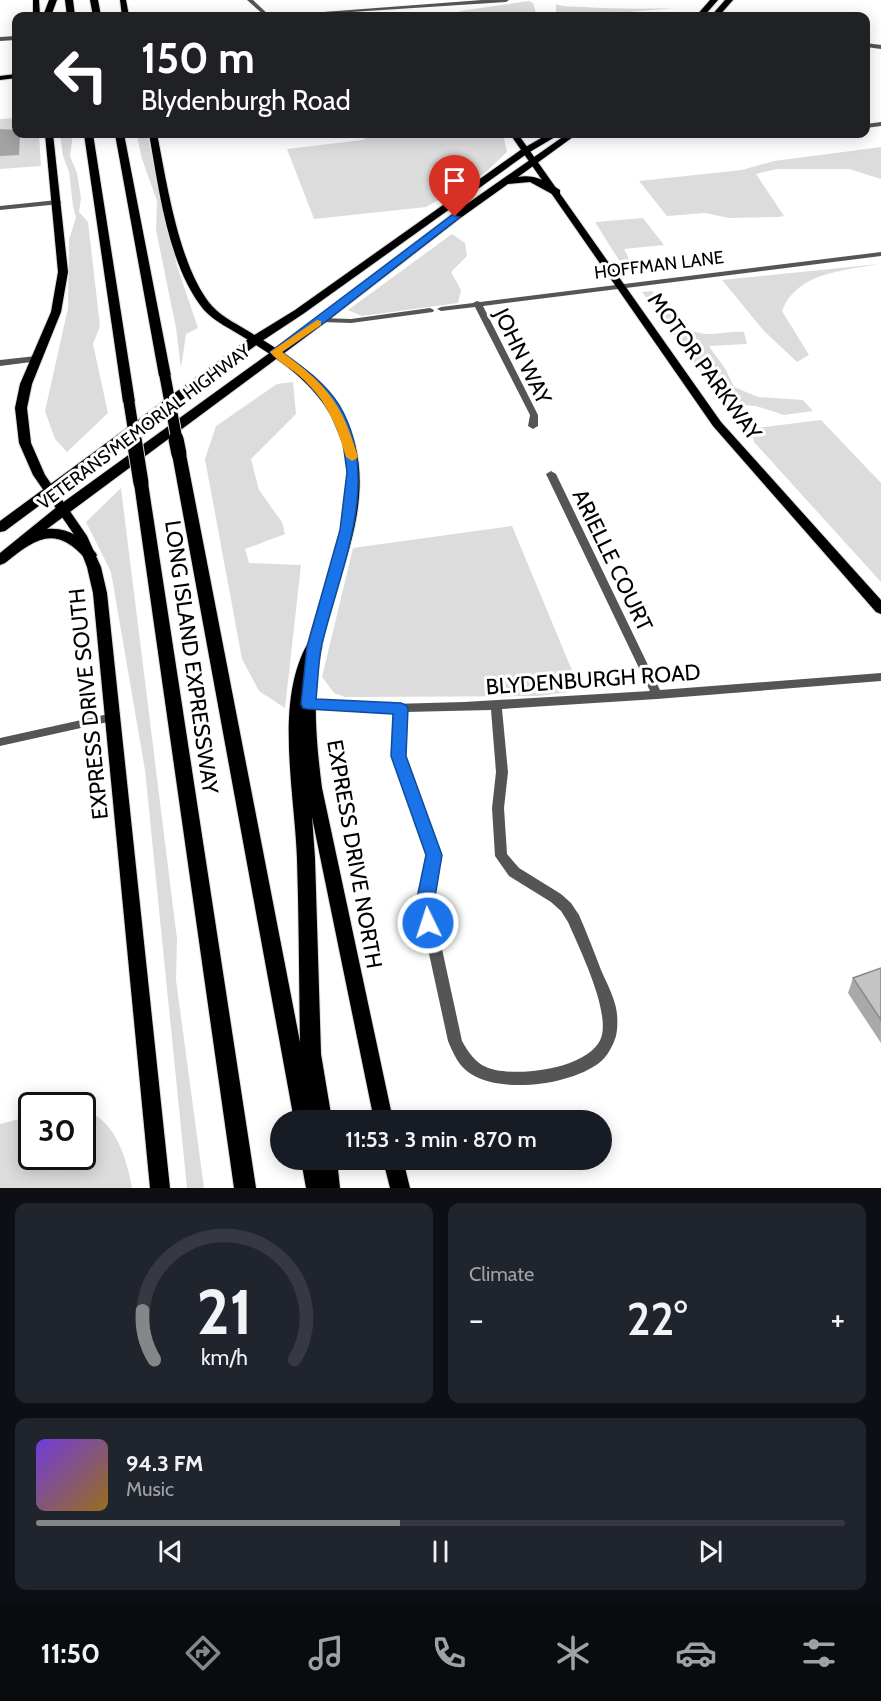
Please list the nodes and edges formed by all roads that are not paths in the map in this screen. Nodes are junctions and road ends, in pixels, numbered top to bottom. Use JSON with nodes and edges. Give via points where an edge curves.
{"nodes":[{"id":1,"x":250,"y":0,"type":"edge"},
{"id":2,"x":365,"y":0,"type":"edge"},
{"id":3,"x":506,"y":0,"type":"edge"},
{"id":4,"x":714,"y":0,"type":"edge"},
{"id":5,"x":729,"y":0,"type":"edge"},
{"id":6,"x":375,"y":11,"type":"junction"},
{"id":7,"x":264,"y":12,"type":"edge"},
{"id":8,"x":355,"y":12,"type":"edge"},
{"id":9,"x":704,"y":12,"type":"edge"},
{"id":10,"x":718,"y":12,"type":"edge"},
{"id":11,"x":49,"y":138,"type":"edge"},
{"id":12,"x":89,"y":138,"type":"edge"},
{"id":13,"x":120,"y":138,"type":"edge"},
{"id":14,"x":154,"y":138,"type":"edge"},
{"id":15,"x":517,"y":138,"type":"edge"},
{"id":16,"x":548,"y":138,"type":"edge"},
{"id":17,"x":567,"y":138,"type":"edge"},
{"id":18,"x":525,"y":151,"type":"junction"},
{"id":19,"x":533,"y":163,"type":"junction"},
{"id":20,"x":556,"y":192,"type":"junction"},
{"id":21,"x":57,"y":202,"type":"junction"},
{"id":22,"x":476,"y":203,"type":"junction"},
{"id":23,"x":0,"y":208,"type":"edge"},
{"id":24,"x":881,"y":254,"type":"edge"},
{"id":25,"x":621,"y":286,"type":"junction"},
{"id":26,"x":477,"y":303,"type":"junction"},
{"id":27,"x":441,"y":309,"type":"dead end"},
{"id":28,"x":430,"y":310,"type":"dead end"},
{"id":29,"x":322,"y":320,"type":"junction"},
{"id":30,"x":255,"y":340,"type":"junction"},
{"id":31,"x":275,"y":352,"type":"junction"},
{"id":32,"x":36,"y":359,"type":"junction"},
{"id":33,"x":0,"y":363,"type":"edge"},
{"id":34,"x":533,"y":426,"type":"dead end"},
{"id":35,"x":550,"y":474,"type":"dead end"},
{"id":36,"x":48,"y":491,"type":"junction"},
{"id":37,"x":63,"y":508,"type":"junction"},
{"id":38,"x":0,"y":528,"type":"edge"},
{"id":39,"x":25,"y":540,"type":"junction"},
{"id":40,"x":90,"y":555,"type":"junction"},
{"id":41,"x":0,"y":560,"type":"edge"},
{"id":42,"x":881,"y":609,"type":"edge"},
{"id":43,"x":314,"y":647,"type":"junction"},
{"id":44,"x":881,"y":677,"type":"edge"},
{"id":45,"x":657,"y":695,"type":"junction"},
{"id":46,"x":308,"y":704,"type":"junction"},
{"id":47,"x":496,"y":706,"type":"junction"},
{"id":48,"x":401,"y":708,"type":"junction"},
{"id":49,"x":113,"y":717,"type":"junction"},
{"id":50,"x":0,"y":742,"type":"edge"},
{"id":51,"x":302,"y":1110,"type":"edge"},
{"id":52,"x":319,"y":1110,"type":"edge"},
{"id":53,"x":382,"y":1110,"type":"edge"},
{"id":54,"x":314,"y":1170,"type":"edge"},
{"id":55,"x":327,"y":1170,"type":"edge"},
{"id":56,"x":396,"y":1170,"type":"edge"},
{"id":57,"x":160,"y":1188,"type":"edge"},
{"id":58,"x":245,"y":1188,"type":"edge"},
{"id":59,"x":317,"y":1188,"type":"edge"},
{"id":60,"x":329,"y":1188,"type":"edge"},
{"id":61,"x":400,"y":1188,"type":"edge"}],
"edges":[{"from":1,"to":7,"type":"street"},
{"from":2,"to":6,"type":"street"},
{"from":3,"to":6,"type":"street"},
{"from":4,"to":9,"type":"highway"},
{"from":5,"to":10,"type":"highway"},
{"from":6,"to":8,"type":"street"},
{"from":11,"to":21,"type":"main road","name":"EXPRESS DRIVE SOUTH"},
{"from":12,"to":58,"type":"highway","name":"LONG ISLAND EXPRESSWAY","bridge":true},
{"from":13,"to":51,"type":"highway","name":"LONG ISLAND EXPRESSWAY","bridge":true},
{"from":14,"to":30,"type":"main road","name":"EXPRESS DRIVE NORTH","via":[[171,214],[195,291],[216,315]]},
{"from":15,"to":18,"type":"main road","name":"MOTOR PARKWAY"},
{"from":16,"to":18,"type":"highway","name":"VETERANS MEMORIAL HIGHWAY"},
{"from":17,"to":19,"type":"highway","name":"VETERANS MEMORIAL HIGHWAY"},
{"from":18,"to":19,"type":"main road","name":"MOTOR PARKWAY"},
{"from":18,"to":30,"type":"highway","name":"VETERANS MEMORIAL HIGHWAY"},
{"from":19,"to":20,"type":"main road","name":"MOTOR PARKWAY"},
{"from":19,"to":22,"type":"highway","name":"VETERANS MEMORIAL HIGHWAY"},
{"from":20,"to":22,"type":"highway","via":[[535,179],[520,179]]},
{"from":20,"to":25,"type":"main road","name":"MOTOR PARKWAY"},
{"from":21,"to":23,"type":"street"},
{"from":21,"to":32,"type":"main road","name":"EXPRESS DRIVE SOUTH","via":[[63,272],[56,312]]},
{"from":22,"to":29,"type":"highway","name":"VETERANS MEMORIAL HIGHWAY"},
{"from":24,"to":25,"type":"street","name":"HOFFMAN LANE"},
{"from":25,"to":26,"type":"street","name":"HOFFMAN LANE"},
{"from":25,"to":42,"type":"main road","name":"MOTOR PARKWAY","via":[[717,424]]},
{"from":26,"to":27,"type":"street","name":"HOFFMAN LANE"},
{"from":26,"to":34,"type":"street","name":"JOHN WAY","via":[[534,415]]},
{"from":28,"to":29,"type":"street","via":[[351,321]]},
{"from":29,"to":31,"type":"highway","name":"VETERANS MEMORIAL HIGHWAY"},
{"from":30,"to":31,"type":"main road","name":"EXPRESS DRIVE NORTH"},
{"from":30,"to":36,"type":"highway","name":"VETERANS MEMORIAL HIGHWAY"},
{"from":31,"to":37,"type":"highway","name":"VETERANS MEMORIAL HIGHWAY"},
{"from":31,"to":43,"type":"main road","name":"EXPRESS DRIVE NORTH","via":[[307,375],[327,397],[342,423],[351,453],[353,486],[349,517]]},
{"from":32,"to":33,"type":"street"},
{"from":32,"to":36,"type":"main road","name":"EXPRESS DRIVE SOUTH","via":[[21,408],[30,459]]},
{"from":35,"to":45,"type":"street","name":"ARIELLE COURT"},
{"from":36,"to":37,"type":"main road","name":"EXPRESS DRIVE SOUTH"},
{"from":36,"to":38,"type":"highway","name":"VETERANS MEMORIAL HIGHWAY"},
{"from":37,"to":39,"type":"highway","name":"VETERANS MEMORIAL HIGHWAY"},
{"from":37,"to":40,"type":"main road","name":"EXPRESS DRIVE SOUTH"},
{"from":39,"to":40,"type":"highway","via":[[60,533],[74,538]]},
{"from":39,"to":41,"type":"highway","name":"VETERANS MEMORIAL HIGHWAY"},
{"from":40,"to":49,"type":"main road","name":"EXPRESS DRIVE SOUTH","via":[[100,592]]},
{"from":43,"to":46,"type":"main road","name":"EXPRESS DRIVE NORTH"},
{"from":43,"to":52,"type":"highway","via":[[300,689],[298,732],[311,1054]]},
{"from":44,"to":45,"type":"street","name":"BLYDENBURGH ROAD"},
{"from":45,"to":47,"type":"street","name":"BLYDENBURGH ROAD"},
{"from":46,"to":48,"type":"street","name":"BLYDENBURGH ROAD"},
{"from":46,"to":53,"type":"main road","name":"EXPRESS DRIVE NORTH","via":[[314,788]]},
{"from":47,"to":48,"type":"street","name":"BLYDENBURGH ROAD"},
{"from":47,"to":48,"type":"street","via":[[502,772],[498,808],[501,856],[514,872],[556,898],[574,919],[611,1019],[610,1036],[604,1048],[586,1064],[561,1073],[513,1080],[476,1069],[461,1056],[455,1041],[425,903],[434,855],[398,756]]},
{"from":49,"to":50,"type":"street"},
{"from":49,"to":57,"type":"main road","name":"EXPRESS DRIVE SOUTH"},
{"from":54,"to":59,"type":"highway"},
{"from":55,"to":60,"type":"highway"},
{"from":56,"to":61,"type":"main road"}]}
